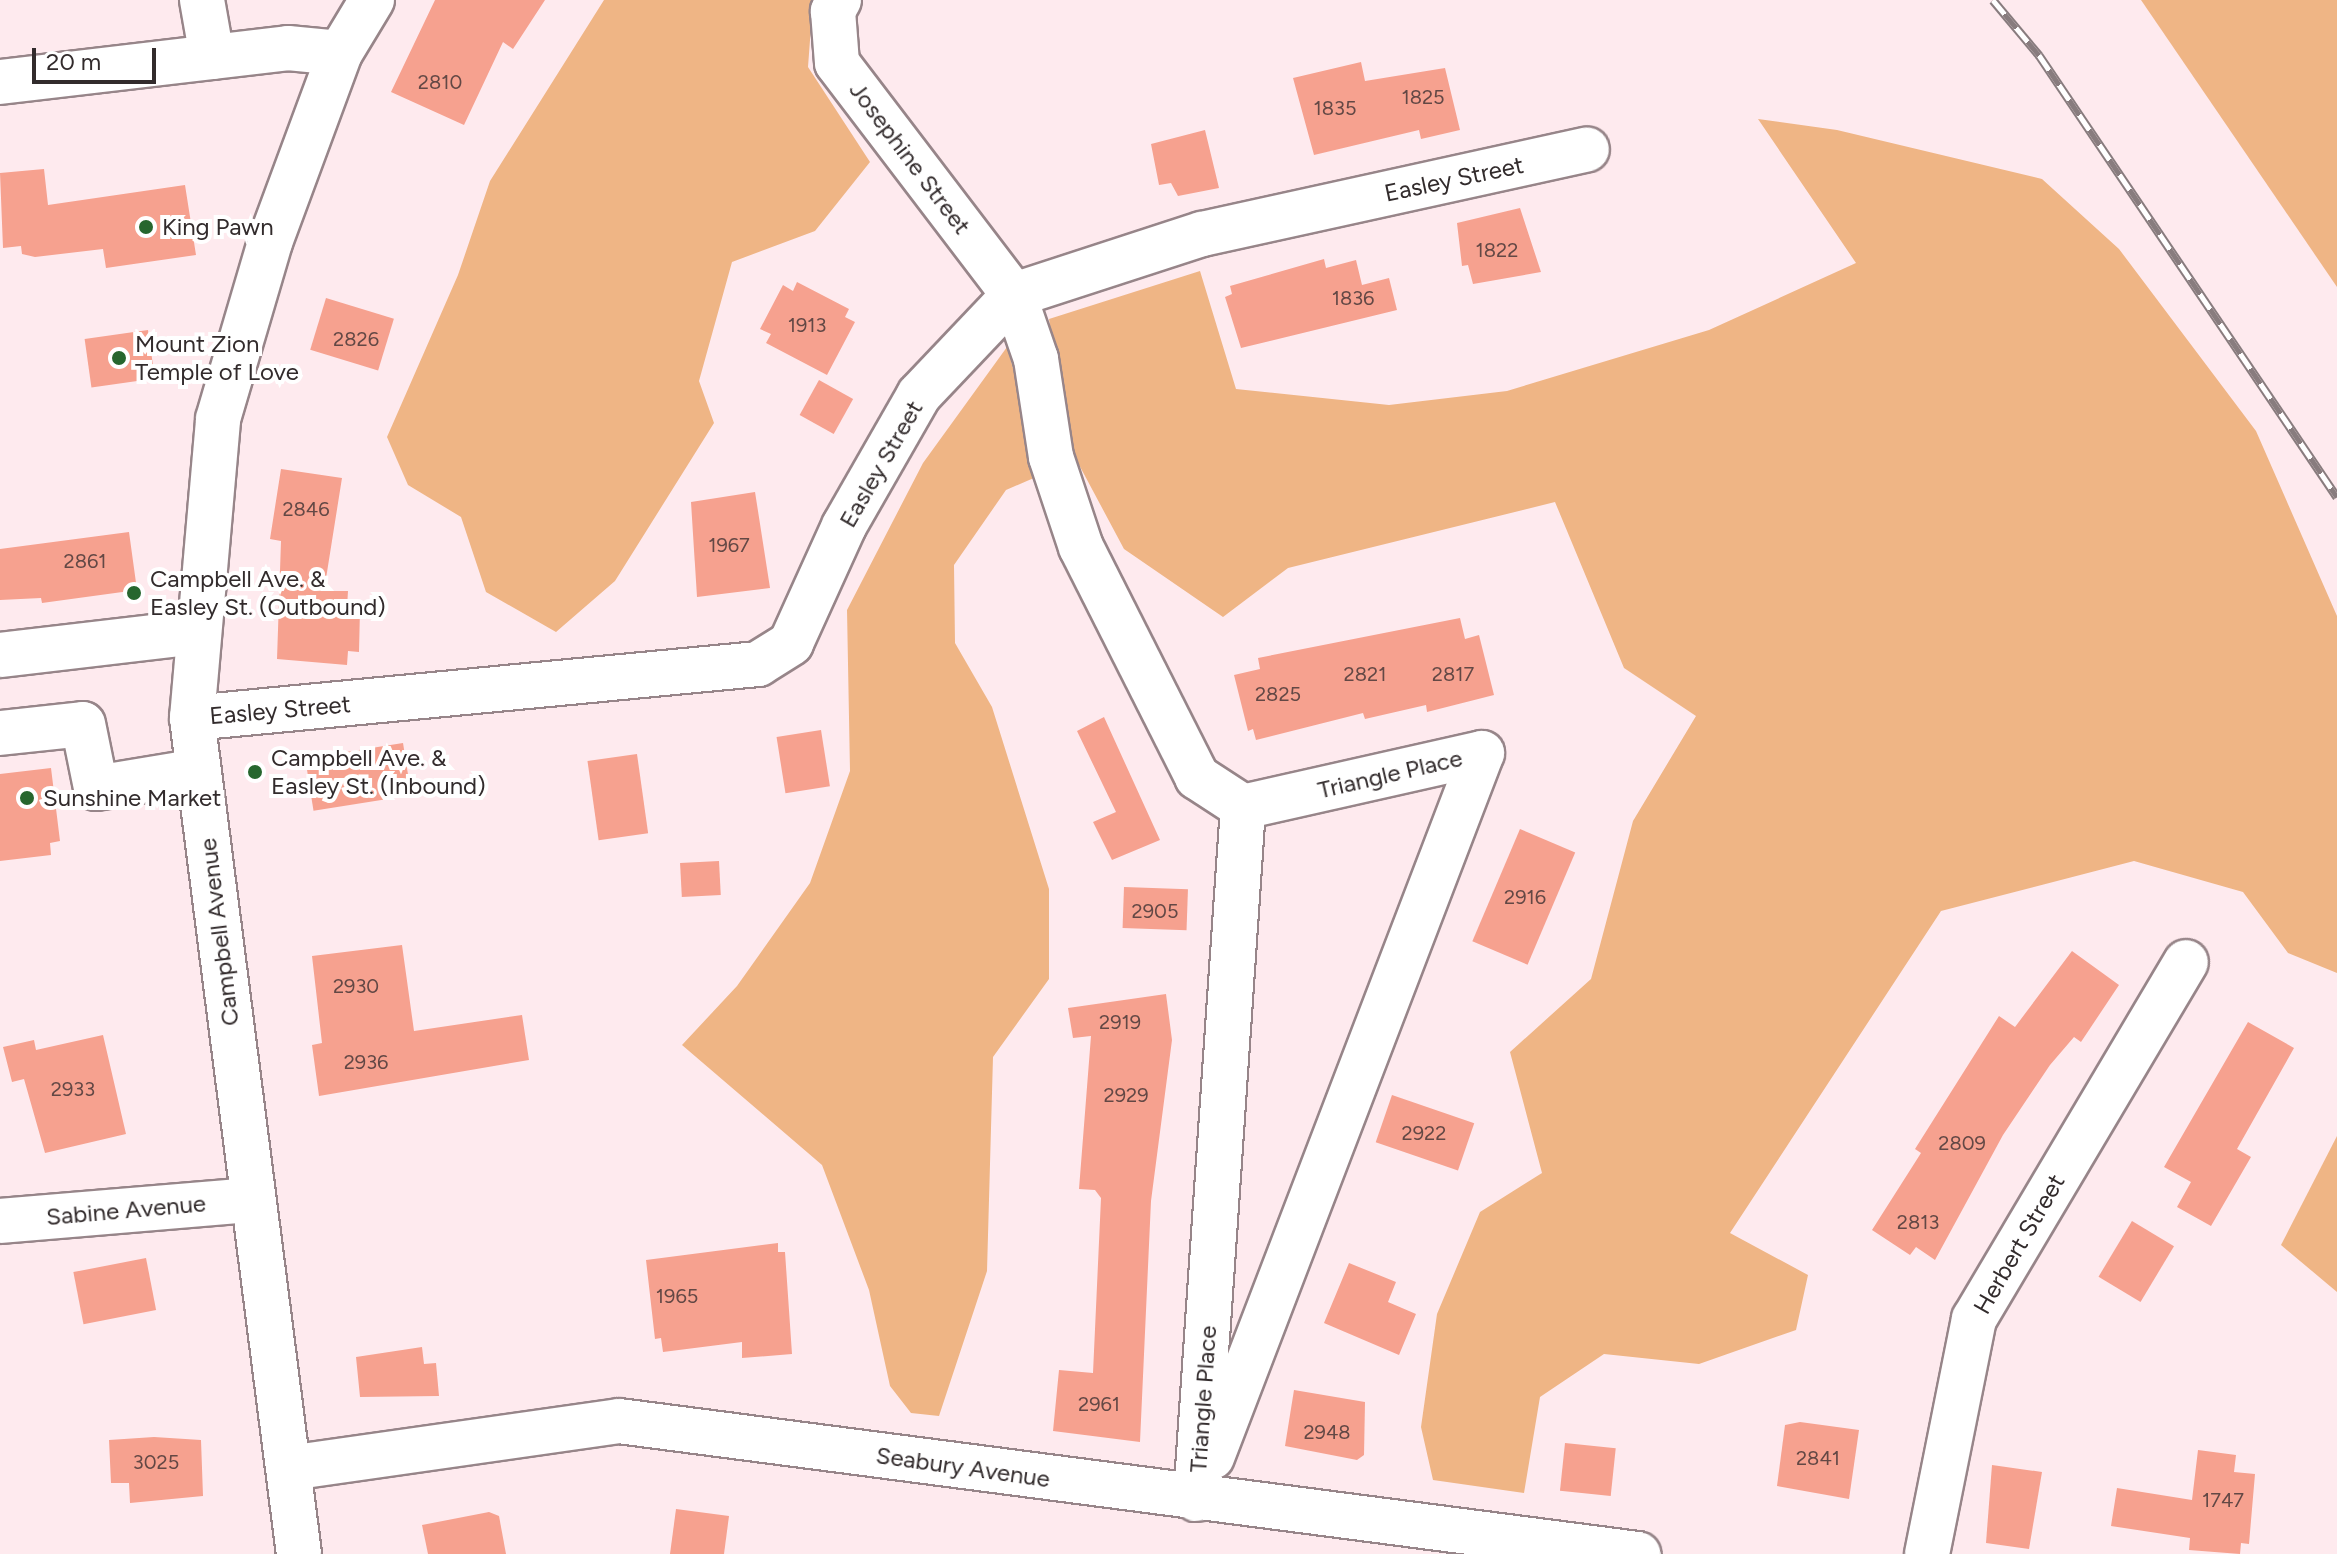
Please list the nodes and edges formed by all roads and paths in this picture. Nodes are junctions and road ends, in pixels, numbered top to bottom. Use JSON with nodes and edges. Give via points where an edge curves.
{"nodes":[{"id":1,"x":202,"y":0,"type":"edge"},
{"id":2,"x":372,"y":0,"type":"edge"},
{"id":3,"x":836,"y":5,"type":"edge"},
{"id":4,"x":340,"y":53,"type":"junction"},
{"id":5,"x":212,"y":57,"type":"junction"},
{"id":6,"x":0,"y":82,"type":"edge"},
{"id":7,"x":1587,"y":149,"type":"dead end"},
{"id":8,"x":1014,"y":295,"type":"junction"},
{"id":9,"x":197,"y":632,"type":"junction"},
{"id":10,"x":0,"y":655,"type":"edge"},
{"id":11,"x":192,"y":718,"type":"junction"},
{"id":12,"x":0,"y":733,"type":"edge"},
{"id":13,"x":199,"y":771,"type":"junction"},
{"id":14,"x":1243,"y":807,"type":"junction"},
{"id":15,"x":2186,"y":962,"type":"dead end"},
{"id":16,"x":251,"y":1200,"type":"junction"},
{"id":17,"x":0,"y":1221,"type":"edge"},
{"id":18,"x":289,"y":1468,"type":"junction"},
{"id":19,"x":1196,"y":1499,"type":"junction"},
{"id":20,"x":299,"y":1554,"type":"edge"},
{"id":21,"x":1638,"y":1554,"type":"edge"},
{"id":22,"x":1927,"y":1554,"type":"edge"}],
"edges":[{"from":1,"to":5,"type":"street"},
{"from":2,"to":4,"type":"street","name":"Campbell Avenue"},
{"from":3,"to":8,"type":"street","name":"Josephine Street","via":[[837,63]]},
{"from":4,"to":5,"type":"street","via":[[288,48]]},
{"from":4,"to":9,"type":"street","name":"Campbell Avenue","via":[[270,242],[218,419]]},
{"from":5,"to":6,"type":"street"},
{"from":7,"to":8,"type":"street","name":"Easley Street","via":[[1202,234]]},
{"from":8,"to":11,"type":"street","name":"Easley Street","via":[[919,395],[844,526],[791,643],[758,664]]},
{"from":8,"to":14,"type":"street","name":"Josephine Street","via":[[1036,359],[1051,457],[1081,547],[1197,777]]},
{"from":9,"to":10,"type":"street"},
{"from":9,"to":11,"type":"street","name":"Campbell Avenue"},
{"from":11,"to":13,"type":"street","name":"Campbell Avenue"},
{"from":12,"to":13,"type":"street","via":[[83,724],[96,788]]},
{"from":13,"to":16,"type":"street","name":"Campbell Avenue"},
{"from":14,"to":19,"type":"street","name":"Triangle Place"},
{"from":14,"to":19,"type":"street","name":"Triangle Place","via":[[1482,753]]},
{"from":15,"to":22,"type":"street","name":"Herbert Street","via":[[1974,1319]]},
{"from":16,"to":17,"type":"street","name":"Sabine Avenue"},
{"from":16,"to":18,"type":"street","name":"Campbell Avenue"},
{"from":18,"to":19,"type":"street","name":"Seabury Avenue","via":[[619,1421]]},
{"from":18,"to":20,"type":"street","name":"Campbell Avenue"},
{"from":19,"to":21,"type":"street","name":"Seabury Avenue"}]}
